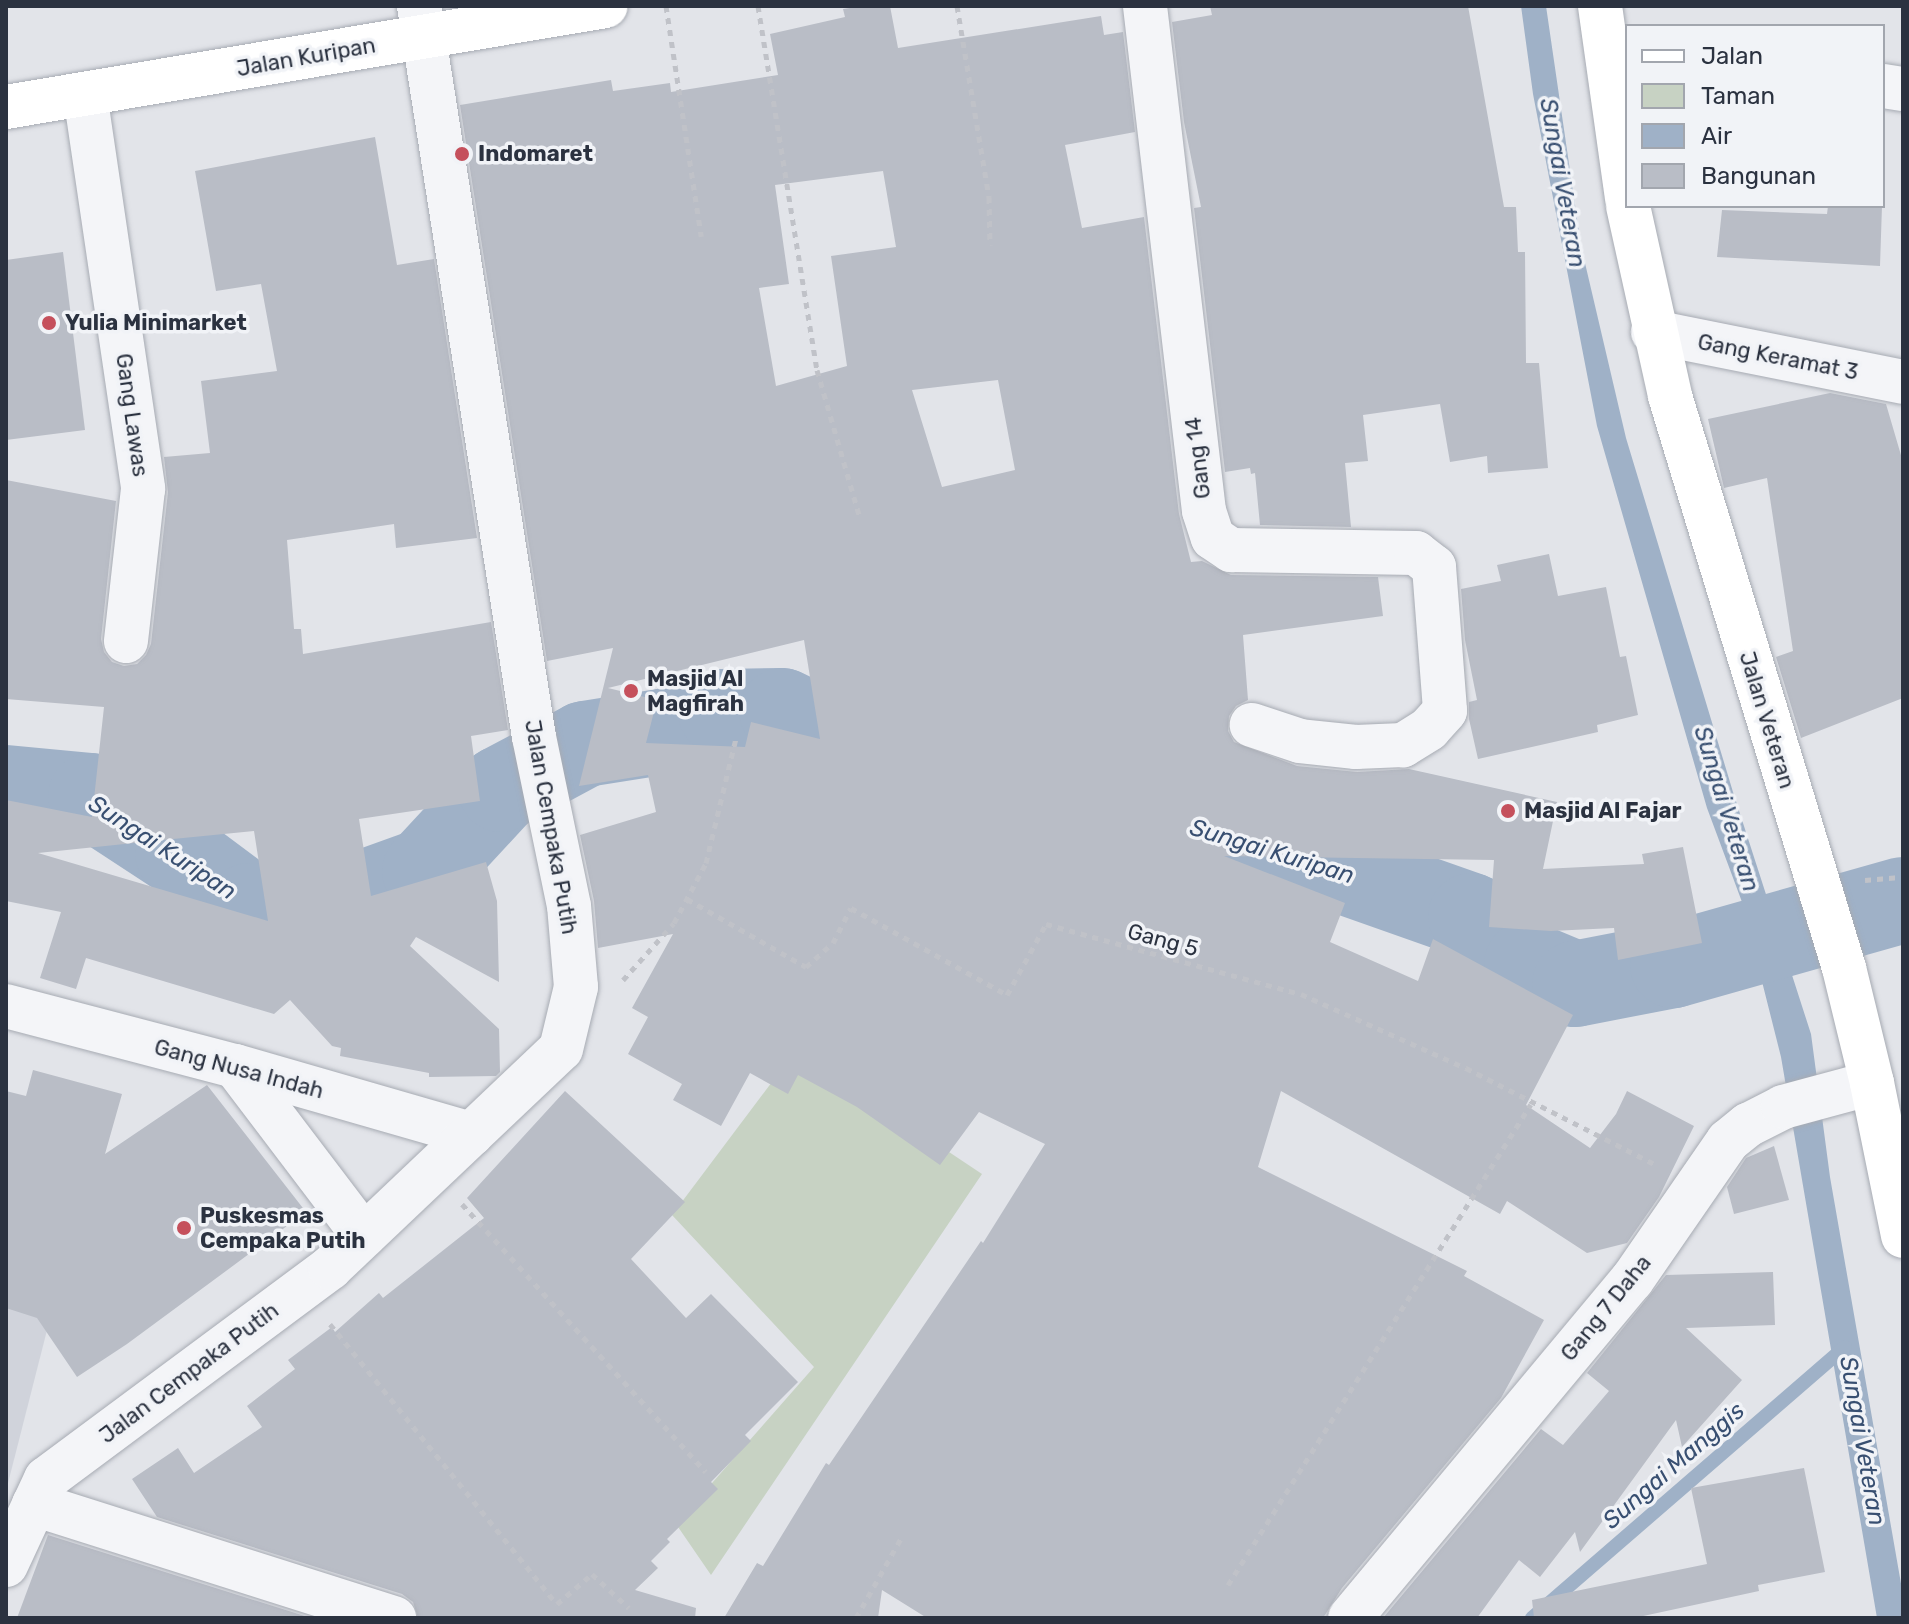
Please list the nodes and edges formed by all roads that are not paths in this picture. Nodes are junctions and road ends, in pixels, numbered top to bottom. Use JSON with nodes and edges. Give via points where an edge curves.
{"nodes":[{"id":1,"x":606,"y":6,"type":"edge"},
{"id":2,"x":1145,"y":6,"type":"edge"},
{"id":3,"x":1600,"y":6,"type":"edge"},
{"id":4,"x":421,"y":21,"type":"edge"},
{"id":5,"x":1618,"y":86,"type":"edge"},
{"id":6,"x":85,"y":94,"type":"junction"},
{"id":7,"x":6,"y":107,"type":"edge"},
{"id":8,"x":1625,"y":173,"type":"edge"},
{"id":9,"x":1628,"y":208,"type":"edge"},
{"id":10,"x":1653,"y":332,"type":"junction"},
{"id":11,"x":1903,"y":382,"type":"edge"},
{"id":12,"x":126,"y":641,"type":"dead end"},
{"id":13,"x":1252,"y":725,"type":"dead end"},
{"id":14,"x":6,"y":1006,"type":"edge"},
{"id":15,"x":235,"y":1066,"type":"junction"},
{"id":16,"x":1851,"y":1088,"type":"junction"},
{"id":17,"x":471,"y":1134,"type":"junction"},
{"id":18,"x":364,"y":1236,"type":"junction"},
{"id":19,"x":1903,"y":1236,"type":"edge"},
{"id":20,"x":34,"y":1504,"type":"junction"},
{"id":21,"x":6,"y":1565,"type":"edge"},
{"id":22,"x":1362,"y":1603,"type":"edge"},
{"id":23,"x":394,"y":1618,"type":"edge"}],
"edges":[{"from":1,"to":4,"type":"main road","name":"Jalan Kuripan"},
{"from":2,"to":13,"type":"street","name":"Gang 14","via":[[1204,511],[1213,538],[1231,550],[1416,553],[1434,567],[1445,711],[1429,729],[1403,745],[1356,747],[1300,741]]},
{"from":3,"to":5,"type":"main road"},
{"from":4,"to":6,"type":"main road","name":"Jalan Kuripan"},
{"from":4,"to":17,"type":"street","name":"Jalan Cempaka Putih","via":[[534,737],[569,906],[576,987],[561,1049]]},
{"from":5,"to":8,"type":"main road"},
{"from":6,"to":7,"type":"main road","name":"Jalan Kuripan"},
{"from":6,"to":12,"type":"street","name":"Gang Lawas","via":[[143,489]]},
{"from":9,"to":10,"type":"main road","name":"Jalan Veteran"},
{"from":10,"to":11,"type":"street","name":"Gang Keramat 3"},
{"from":10,"to":16,"type":"main road","name":"Jalan Veteran","via":[[1844,968]]},
{"from":14,"to":15,"type":"street","name":"Gang Nusa Indah"},
{"from":15,"to":17,"type":"street","name":"Gang Nusa Indah"},
{"from":15,"to":18,"type":"street"},
{"from":16,"to":19,"type":"main road","name":"Jalan Veteran"},
{"from":16,"to":22,"type":"street","name":"Gang 7 Daha","via":[[1783,1107],[1728,1141],[1632,1280]]},
{"from":17,"to":18,"type":"street","name":"Jalan Cempaka Putih"},
{"from":18,"to":20,"type":"street","name":"Jalan Cempaka Putih","via":[[46,1479]]},
{"from":20,"to":21,"type":"street","name":"Jalan Cempaka Putih"},
{"from":20,"to":23,"type":"street"}]}
